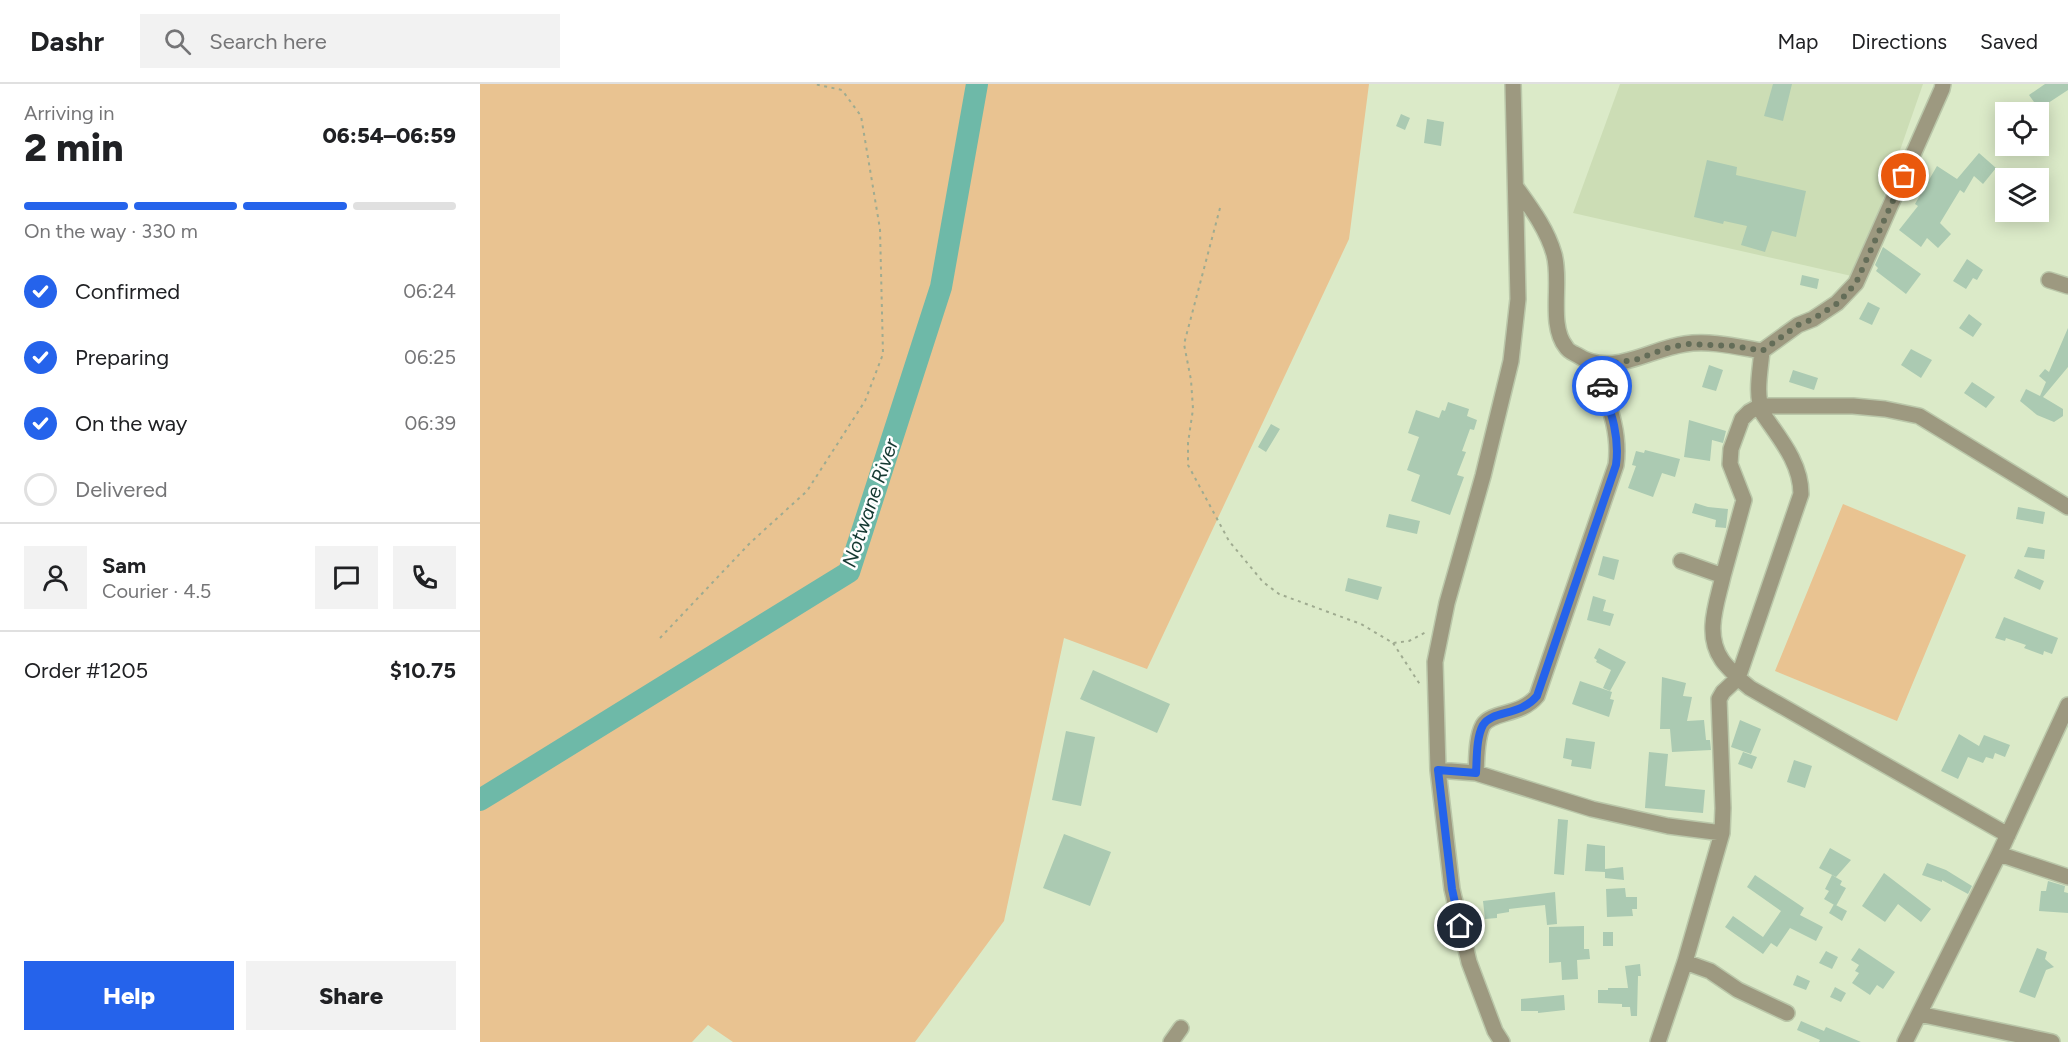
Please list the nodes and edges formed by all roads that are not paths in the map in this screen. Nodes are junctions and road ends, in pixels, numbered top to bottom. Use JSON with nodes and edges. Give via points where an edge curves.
{"nodes":[{"id":1,"x":1513,"y":84,"type":"edge"},
{"id":2,"x":1943,"y":84,"type":"edge"},
{"id":3,"x":1516,"y":187,"type":"junction"},
{"id":4,"x":2049,"y":280,"type":"dead end"},
{"id":5,"x":2068,"y":286,"type":"edge"},
{"id":6,"x":1762,"y":351,"type":"junction"},
{"id":7,"x":1595,"y":365,"type":"junction"},
{"id":8,"x":1760,"y":406,"type":"junction"},
{"id":9,"x":2068,"y":507,"type":"edge"},
{"id":10,"x":1681,"y":561,"type":"dead end"},
{"id":11,"x":1723,"y":576,"type":"junction"},
{"id":12,"x":1738,"y":678,"type":"junction"},
{"id":13,"x":2068,"y":705,"type":"edge"},
{"id":14,"x":1438,"y":770,"type":"junction"},
{"id":15,"x":1476,"y":773,"type":"junction"},
{"id":16,"x":1722,"y":833,"type":"junction"},
{"id":17,"x":2008,"y":835,"type":"junction"},
{"id":18,"x":1999,"y":854,"type":"junction"},
{"id":19,"x":2068,"y":877,"type":"edge"},
{"id":20,"x":1685,"y":962,"type":"junction"},
{"id":21,"x":1787,"y":1013,"type":"dead end"},
{"id":22,"x":1919,"y":1014,"type":"junction"},
{"id":23,"x":1181,"y":1028,"type":"dead end"},
{"id":24,"x":1171,"y":1042,"type":"edge"},
{"id":25,"x":1502,"y":1042,"type":"edge"},
{"id":26,"x":1658,"y":1042,"type":"edge"},
{"id":27,"x":1905,"y":1042,"type":"edge"},
{"id":28,"x":2052,"y":1042,"type":"edge"}],
"edges":[{"from":1,"to":3,"type":"street"},
{"from":2,"to":6,"type":"street","via":[[1856,283],[1838,303]]},
{"from":3,"to":7,"type":"street","via":[[1537,216],[1555,255],[1559,337],[1566,349]]},
{"from":3,"to":14,"type":"street","via":[[1518,299],[1511,362],[1435,662]]},
{"from":4,"to":5,"type":"street"},
{"from":6,"to":7,"type":"street","via":[[1688,344],[1635,360]]},
{"from":6,"to":8,"type":"street"},
{"from":7,"to":15,"type":"street","via":[[1616,434],[1616,465],[1537,696],[1527,707],[1494,717],[1483,726]]},
{"from":8,"to":9,"type":"street","via":[[1853,406],[1919,416]]},
{"from":8,"to":11,"type":"street","via":[[1742,419],[1731,449],[1730,464],[1744,500]]},
{"from":8,"to":12,"type":"street","via":[[1795,462],[1802,494]]},
{"from":10,"to":11,"type":"street"},
{"from":11,"to":12,"type":"street","via":[[1713,639],[1721,659]]},
{"from":12,"to":16,"type":"street","via":[[1719,699]]},
{"from":12,"to":17,"type":"street"},
{"from":13,"to":17,"type":"street"},
{"from":14,"to":15,"type":"street"},
{"from":14,"to":25,"type":"street","via":[[1452,889],[1469,962]]},
{"from":15,"to":16,"type":"street","via":[[1592,809]]},
{"from":16,"to":20,"type":"street"},
{"from":17,"to":18,"type":"street"},
{"from":18,"to":19,"type":"street"},
{"from":18,"to":22,"type":"street"},
{"from":20,"to":21,"type":"street","via":[[1710,971],[1738,990]]},
{"from":20,"to":26,"type":"street"},
{"from":22,"to":27,"type":"street"},
{"from":22,"to":28,"type":"street"},
{"from":23,"to":24,"type":"street"}]}
